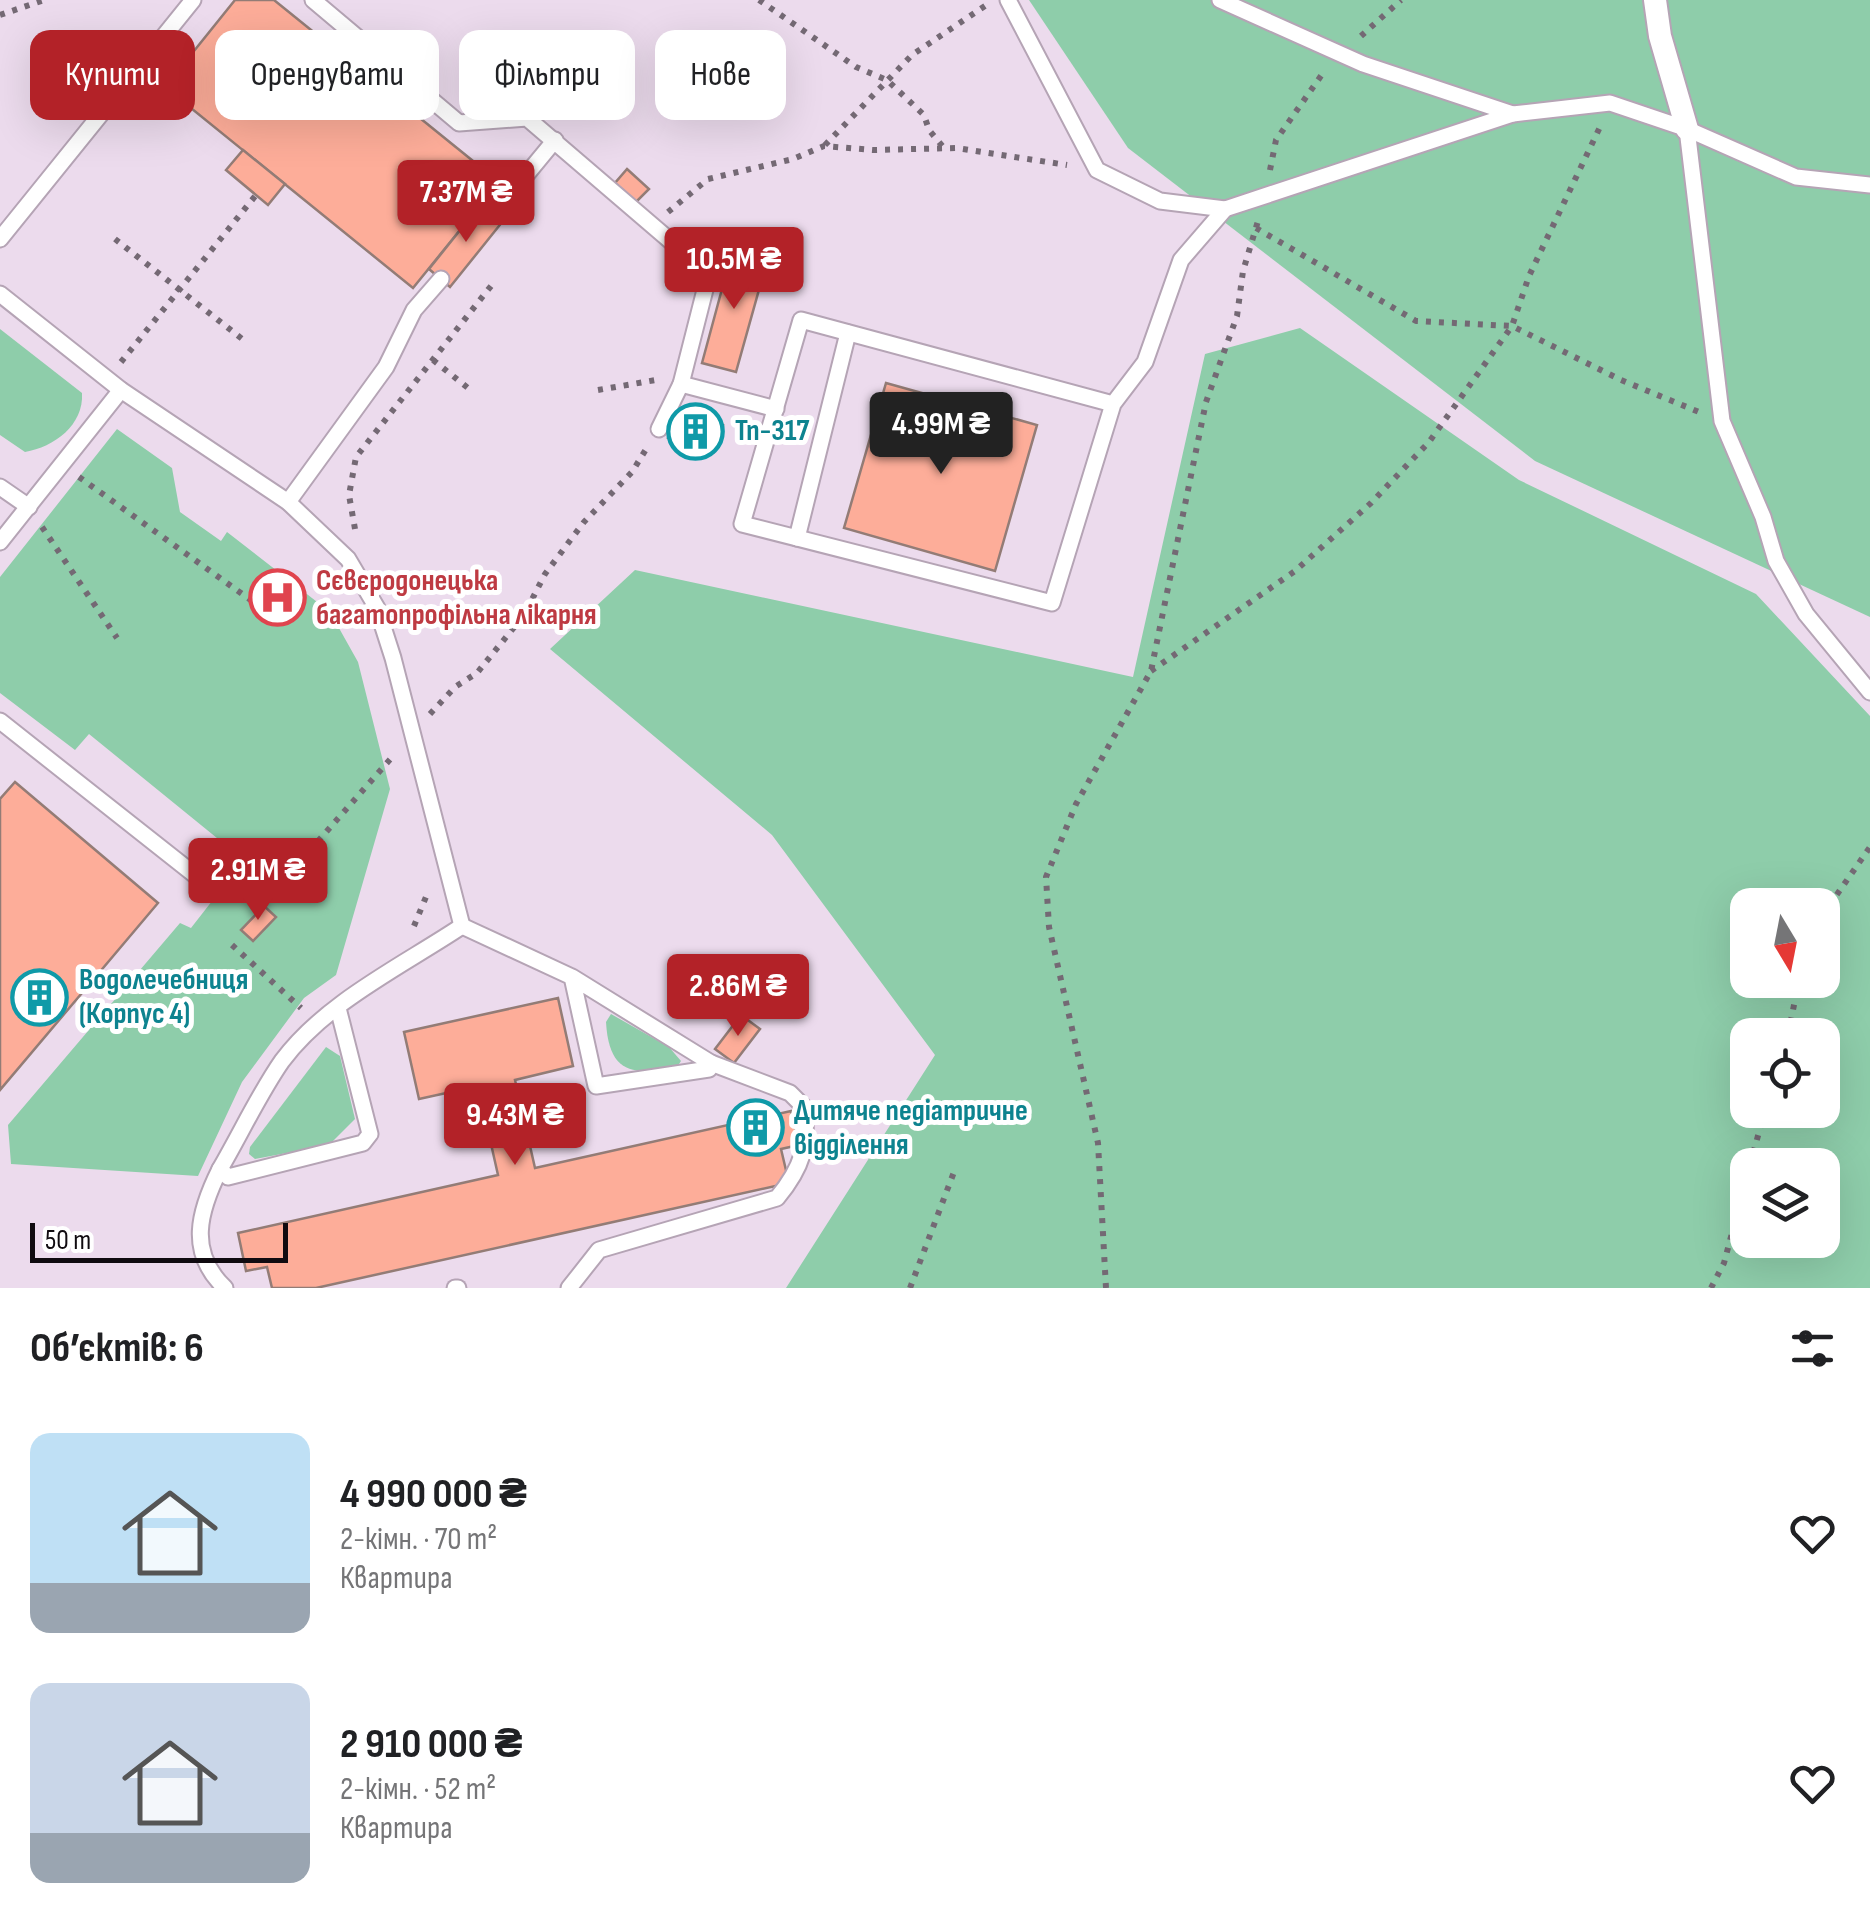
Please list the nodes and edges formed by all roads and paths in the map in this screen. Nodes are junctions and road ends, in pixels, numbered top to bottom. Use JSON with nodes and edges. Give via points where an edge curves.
{"nodes":[{"id":1,"x":44,"y":0,"type":"edge"},
{"id":2,"x":194,"y":0,"type":"edge"},
{"id":3,"x":312,"y":0,"type":"edge"},
{"id":4,"x":759,"y":0,"type":"edge"},
{"id":5,"x":993,"y":0,"type":"edge"},
{"id":6,"x":1008,"y":0,"type":"edge"},
{"id":7,"x":1220,"y":0,"type":"edge"},
{"id":8,"x":1401,"y":0,"type":"edge"},
{"id":9,"x":1655,"y":0,"type":"edge"},
{"id":10,"x":0,"y":15,"type":"edge"},
{"id":11,"x":1343,"y":54,"type":"junction"},
{"id":12,"x":887,"y":80,"type":"junction"},
{"id":13,"x":1610,"y":103,"type":"junction"},
{"id":14,"x":1513,"y":114,"type":"junction"},
{"id":15,"x":1687,"y":129,"type":"junction"},
{"id":16,"x":555,"y":140,"type":"junction"},
{"id":17,"x":824,"y":146,"type":"junction"},
{"id":18,"x":944,"y":148,"type":"junction"},
{"id":19,"x":1098,"y":170,"type":"junction"},
{"id":20,"x":1870,"y":185,"type":"edge"},
{"id":21,"x":256,"y":195,"type":"dead end"},
{"id":22,"x":1263,"y":198,"type":"junction"},
{"id":23,"x":1225,"y":209,"type":"junction"},
{"id":24,"x":494,"y":214,"type":"dead end"},
{"id":25,"x":653,"y":224,"type":"junction"},
{"id":26,"x":1257,"y":229,"type":"junction"},
{"id":27,"x":0,"y":239,"type":"edge"},
{"id":28,"x":115,"y":240,"type":"dead end"},
{"id":29,"x":440,"y":280,"type":"dead end"},
{"id":30,"x":492,"y":286,"type":"dead end"},
{"id":31,"x":180,"y":290,"type":"junction"},
{"id":32,"x":0,"y":294,"type":"edge"},
{"id":33,"x":1512,"y":326,"type":"junction"},
{"id":34,"x":848,"y":333,"type":"junction"},
{"id":35,"x":246,"y":342,"type":"dead end"},
{"id":36,"x":433,"y":360,"type":"junction"},
{"id":37,"x":107,"y":379,"type":"junction"},
{"id":38,"x":681,"y":384,"type":"junction"},
{"id":39,"x":468,"y":388,"type":"dead end"},
{"id":40,"x":121,"y":390,"type":"junction"},
{"id":41,"x":598,"y":390,"type":"dead end"},
{"id":42,"x":1113,"y":404,"type":"junction"},
{"id":43,"x":776,"y":409,"type":"junction"},
{"id":44,"x":1722,"y":421,"type":"junction"},
{"id":45,"x":659,"y":429,"type":"joint"},
{"id":46,"x":62,"y":465,"type":"junction"},
{"id":47,"x":0,"y":487,"type":"edge"},
{"id":48,"x":288,"y":502,"type":"junction"},
{"id":49,"x":28,"y":506,"type":"junction"},
{"id":50,"x":357,"y":538,"type":"dead end"},
{"id":51,"x":797,"y":538,"type":"junction"},
{"id":52,"x":0,"y":542,"type":"edge"},
{"id":53,"x":252,"y":601,"type":"dead end"},
{"id":54,"x":117,"y":638,"type":"dead end"},
{"id":55,"x":1151,"y":672,"type":"junction"},
{"id":56,"x":1870,"y":692,"type":"edge"},
{"id":57,"x":0,"y":721,"type":"edge"},
{"id":58,"x":412,"y":732,"type":"junction"},
{"id":59,"x":401,"y":771,"type":"dead end"},
{"id":60,"x":1870,"y":847,"type":"edge"},
{"id":61,"x":196,"y":875,"type":"dead end"},
{"id":62,"x":429,"y":880,"type":"dead end"},
{"id":63,"x":275,"y":890,"type":"dead end"},
{"id":64,"x":1840,"y":890,"type":"edge"},
{"id":65,"x":462,"y":926,"type":"junction"},
{"id":66,"x":406,"y":934,"type":"dead end"},
{"id":67,"x":232,"y":945,"type":"dead end"},
{"id":68,"x":572,"y":977,"type":"junction"},
{"id":69,"x":316,"y":1000,"type":"dead end"},
{"id":70,"x":338,"y":1008,"type":"junction"},
{"id":71,"x":711,"y":1064,"type":"junction"},
{"id":72,"x":220,"y":1169,"type":"junction"},
{"id":73,"x":954,"y":1172,"type":"dead end"},
{"id":74,"x":1730,"y":1240,"type":"edge"},
{"id":75,"x":225,"y":1288,"type":"edge"},
{"id":76,"x":569,"y":1288,"type":"edge"},
{"id":77,"x":910,"y":1288,"type":"edge"},
{"id":78,"x":1106,"y":1288,"type":"edge"},
{"id":79,"x":1711,"y":1288,"type":"edge"}],
"edges":[{"from":1,"to":10,"type":"path"},
{"from":2,"to":27,"type":"lane"},
{"from":3,"to":16,"type":"lane","via":[[458,123],[527,118]]},
{"from":4,"to":12,"type":"path","via":[[856,67]]},
{"from":5,"to":12,"type":"path"},
{"from":6,"to":19,"type":"lane"},
{"from":7,"to":11,"type":"lane"},
{"from":8,"to":11,"type":"path"},
{"from":9,"to":15,"type":"street"},
{"from":11,"to":14,"type":"lane"},
{"from":11,"to":22,"type":"path","via":[[1276,140]]},
{"from":12,"to":17,"type":"path"},
{"from":12,"to":18,"type":"path","via":[[924,114]]},
{"from":13,"to":14,"type":"lane"},
{"from":13,"to":15,"type":"lane"},
{"from":13,"to":33,"type":"path"},
{"from":14,"to":22,"type":"lane"},
{"from":15,"to":20,"type":"lane","via":[[1796,178]]},
{"from":15,"to":44,"type":"lane"},
{"from":16,"to":24,"type":"lane"},
{"from":16,"to":25,"type":"lane"},
{"from":17,"to":18,"type":"path"},
{"from":17,"to":25,"type":"path","via":[[708,180]]},
{"from":18,"to":19,"type":"path"},
{"from":19,"to":23,"type":"lane","via":[[1160,201]]},
{"from":21,"to":31,"type":"path"},
{"from":22,"to":23,"type":"lane"},
{"from":22,"to":26,"type":"path"},
{"from":23,"to":26,"type":"path"},
{"from":23,"to":42,"type":"lane","via":[[1181,260],[1145,362]]},
{"from":25,"to":38,"type":"lane","via":[[710,274]]},
{"from":26,"to":33,"type":"path","via":[[1416,321]]},
{"from":26,"to":55,"type":"path","via":[[1237,316],[1206,402]]},
{"from":28,"to":31,"type":"path"},
{"from":29,"to":48,"type":"lane","via":[[414,310],[386,368]]},
{"from":30,"to":36,"type":"path"},
{"from":31,"to":35,"type":"path"},
{"from":31,"to":37,"type":"path"},
{"from":32,"to":37,"type":"lane"},
{"from":33,"to":44,"type":"path"},
{"from":33,"to":55,"type":"path","via":[[1429,442],[1371,503],[1295,570]]},
{"from":34,"to":42,"type":"lane"},
{"from":34,"to":43,"type":"lane","via":[[801,320]]},
{"from":34,"to":51,"type":"lane"},
{"from":36,"to":39,"type":"path"},
{"from":36,"to":50,"type":"path","via":[[356,457],[349,495]]},
{"from":37,"to":40,"type":"lane"},
{"from":38,"to":41,"type":"path","via":[[660,379]]},
{"from":38,"to":43,"type":"lane"},
{"from":38,"to":45,"type":"lane"},
{"from":40,"to":46,"type":"lane"},
{"from":40,"to":48,"type":"lane"},
{"from":42,"to":51,"type":"lane","via":[[1052,603]]},
{"from":43,"to":51,"type":"lane","via":[[742,524]]},
{"from":44,"to":56,"type":"lane","via":[[1776,560],[1806,614]]},
{"from":45,"to":58,"type":"path","via":[[477,673]]},
{"from":46,"to":49,"type":"lane"},
{"from":46,"to":53,"type":"path"},
{"from":47,"to":49,"type":"lane"},
{"from":48,"to":58,"type":"lane","via":[[348,559],[377,608]]},
{"from":49,"to":52,"type":"lane"},
{"from":49,"to":54,"type":"path"},
{"from":55,"to":78,"type":"path","via":[[1076,804],[1046,878],[1049,927],[1098,1143]]},
{"from":57,"to":61,"type":"lane"},
{"from":58,"to":65,"type":"lane"},
{"from":59,"to":63,"type":"path","via":[[396,753]]},
{"from":60,"to":64,"type":"path"},
{"from":62,"to":66,"type":"path","via":[[422,911]]},
{"from":65,"to":68,"type":"lane"},
{"from":65,"to":70,"type":"lane"},
{"from":67,"to":69,"type":"path","via":[[304,1010]]},
{"from":68,"to":71,"type":"lane"},
{"from":68,"to":71,"type":"lane","via":[[596,1086]]},
{"from":70,"to":72,"type":"lane","via":[[282,1061]]},
{"from":70,"to":72,"type":"lane","via":[[370,1134],[363,1144],[228,1176]]},
{"from":71,"to":76,"type":"lane","via":[[790,1092],[803,1106],[806,1148],[796,1176],[777,1198],[600,1250]]},
{"from":72,"to":75,"type":"lane","via":[[199,1225],[203,1261]]},
{"from":73,"to":77,"type":"path"},
{"from":74,"to":79,"type":"path"}]}
